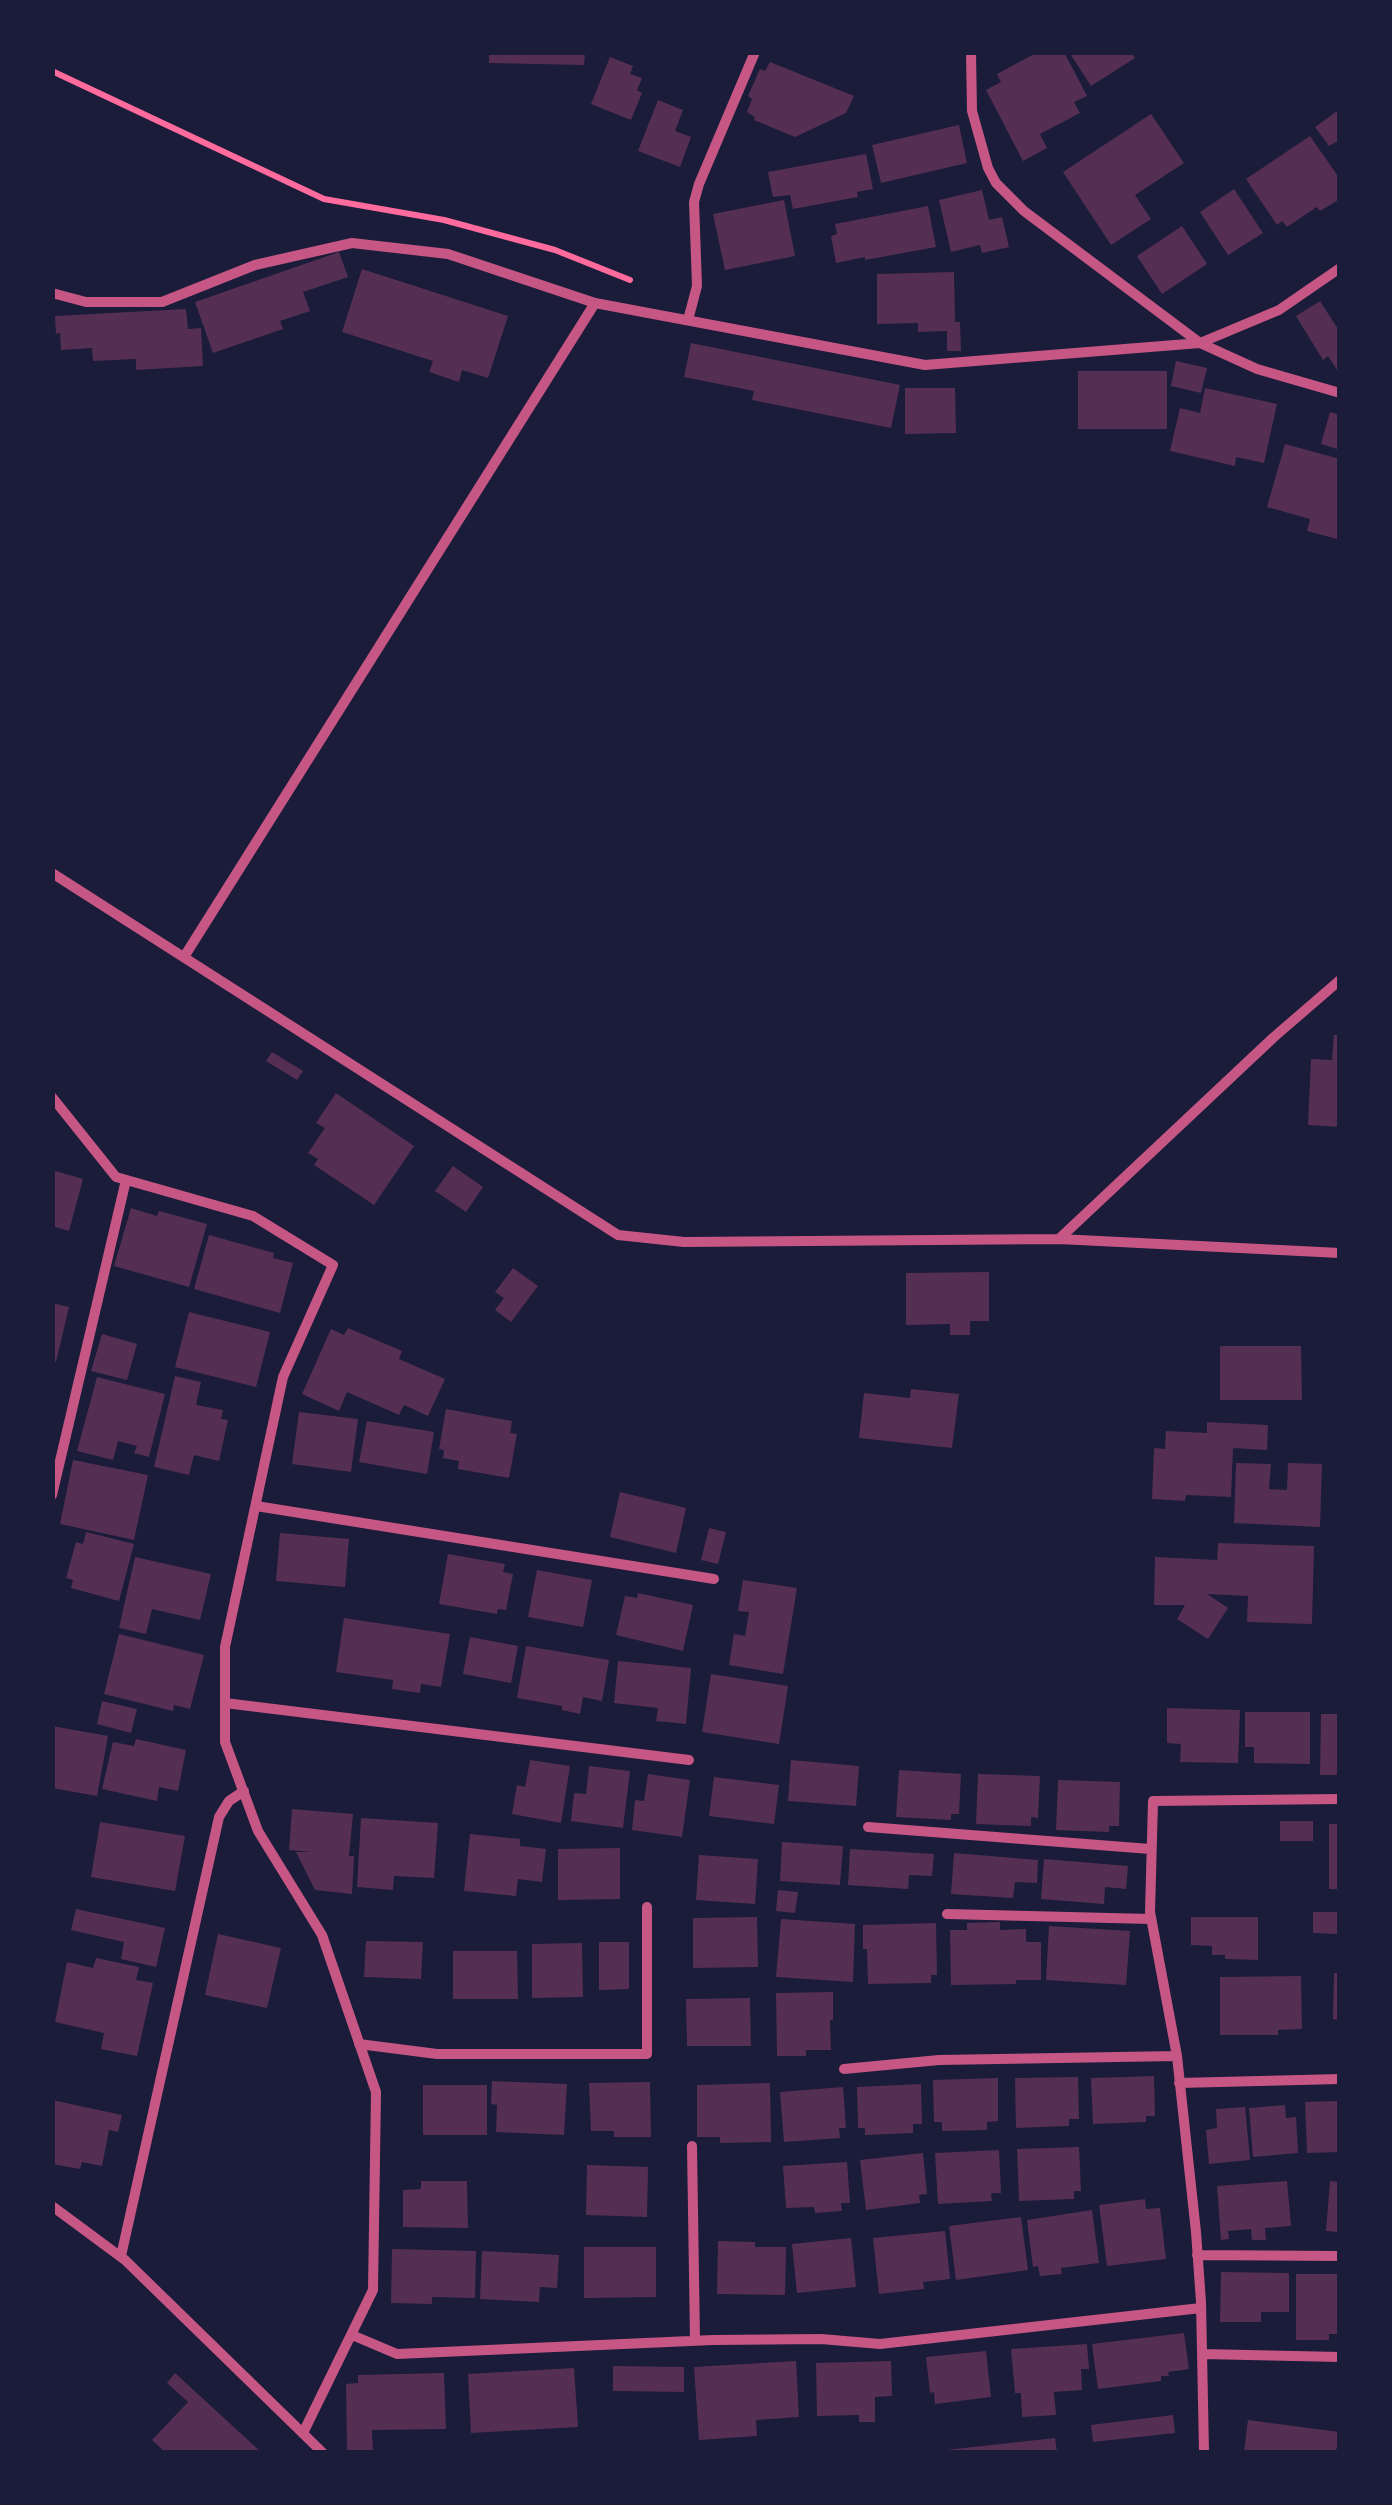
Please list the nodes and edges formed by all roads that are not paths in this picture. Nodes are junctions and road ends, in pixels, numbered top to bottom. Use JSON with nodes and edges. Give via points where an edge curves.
{"nodes":[{"id":1,"x":756,"y":52,"type":"edge"},
{"id":2,"x":972,"y":52,"type":"edge"},
{"id":3,"x":1340,"y":268,"type":"edge"},
{"id":4,"x":52,"y":293,"type":"edge"},
{"id":5,"x":595,"y":303,"type":"junction"},
{"id":6,"x":688,"y":320,"type":"junction"},
{"id":7,"x":1200,"y":342,"type":"junction"},
{"id":8,"x":1340,"y":393,"type":"edge"},
{"id":9,"x":52,"y":873,"type":"edge"},
{"id":10,"x":184,"y":957,"type":"junction"},
{"id":11,"x":1340,"y":980,"type":"edge"},
{"id":12,"x":52,"y":1097,"type":"edge"},
{"id":13,"x":126,"y":1180,"type":"junction"},
{"id":14,"x":1060,"y":1239,"type":"junction"},
{"id":15,"x":1340,"y":1253,"type":"edge"},
{"id":16,"x":52,"y":1495,"type":"edge"},
{"id":17,"x":256,"y":1506,"type":"junction"},
{"id":18,"x":714,"y":1579,"type":"dead end"},
{"id":19,"x":225,"y":1703,"type":"junction"},
{"id":20,"x":689,"y":1760,"type":"dead end"},
{"id":21,"x":244,"y":1791,"type":"junction"},
{"id":22,"x":1340,"y":1799,"type":"edge"},
{"id":23,"x":868,"y":1827,"type":"dead end"},
{"id":24,"x":1150,"y":1848,"type":"junction"},
{"id":25,"x":647,"y":1907,"type":"dead end"},
{"id":26,"x":947,"y":1914,"type":"dead end"},
{"id":27,"x":1152,"y":1919,"type":"junction"},
{"id":28,"x":360,"y":2044,"type":"junction"},
{"id":29,"x":1177,"y":2056,"type":"junction"},
{"id":30,"x":844,"y":2069,"type":"dead end"},
{"id":31,"x":1340,"y":2079,"type":"edge"},
{"id":32,"x":1179,"y":2082,"type":"junction"},
{"id":33,"x":692,"y":2146,"type":"dead end"},
{"id":34,"x":52,"y":2206,"type":"edge"},
{"id":35,"x":1198,"y":2255,"type":"junction"},
{"id":36,"x":120,"y":2256,"type":"junction"},
{"id":37,"x":1340,"y":2256,"type":"edge"},
{"id":38,"x":1201,"y":2308,"type":"junction"},
{"id":39,"x":352,"y":2336,"type":"junction"},
{"id":40,"x":695,"y":2341,"type":"junction"},
{"id":41,"x":1202,"y":2354,"type":"junction"},
{"id":42,"x":1340,"y":2356,"type":"edge"},
{"id":43,"x":304,"y":2433,"type":"junction"},
{"id":44,"x":322,"y":2452,"type":"edge"},
{"id":45,"x":1204,"y":2452,"type":"edge"}],
"edges":[{"from":1,"to":6,"type":"street","via":[[698,184],[697,286]]},
{"from":2,"to":7,"type":"street","via":[[972,110],[996,183]]},
{"from":3,"to":7,"type":"street","via":[[1279,310]]},
{"from":4,"to":5,"type":"street","via":[[86,302],[162,302],[255,265],[352,243],[448,254]]},
{"from":5,"to":6,"type":"street"},
{"from":5,"to":10,"type":"street"},
{"from":6,"to":7,"type":"street","via":[[925,365]]},
{"from":7,"to":8,"type":"street","via":[[1257,369]]},
{"from":9,"to":10,"type":"street"},
{"from":10,"to":14,"type":"street","via":[[618,1235],[684,1242]]},
{"from":11,"to":14,"type":"street"},
{"from":12,"to":13,"type":"street","via":[[116,1177]]},
{"from":13,"to":16,"type":"street"},
{"from":13,"to":17,"type":"street","via":[[253,1216],[333,1265],[284,1377]]},
{"from":14,"to":15,"type":"street"},
{"from":17,"to":18,"type":"street"},
{"from":17,"to":19,"type":"street","via":[[225,1647]]},
{"from":19,"to":20,"type":"street"},
{"from":19,"to":21,"type":"street","via":[[225,1742]]},
{"from":21,"to":28,"type":"street","via":[[258,1831],[322,1935]]},
{"from":21,"to":36,"type":"street","via":[[219,1816]]},
{"from":22,"to":24,"type":"street","via":[[1152,1800]]},
{"from":23,"to":24,"type":"street"},
{"from":24,"to":27,"type":"street"},
{"from":25,"to":28,"type":"street","via":[[647,2054],[437,2054]]},
{"from":26,"to":27,"type":"street"},
{"from":27,"to":29,"type":"street"},
{"from":28,"to":39,"type":"street","via":[[376,2092],[373,2290]]},
{"from":29,"to":30,"type":"street","via":[[939,2060]]},
{"from":29,"to":32,"type":"street"},
{"from":31,"to":32,"type":"street"},
{"from":32,"to":35,"type":"street"},
{"from":33,"to":40,"type":"street"},
{"from":34,"to":36,"type":"street"},
{"from":35,"to":37,"type":"street"},
{"from":35,"to":38,"type":"street"},
{"from":36,"to":43,"type":"street"},
{"from":38,"to":40,"type":"street","via":[[880,2344]]},
{"from":38,"to":41,"type":"street"},
{"from":39,"to":40,"type":"street","via":[[396,2354]]},
{"from":39,"to":43,"type":"street"},
{"from":41,"to":42,"type":"street"},
{"from":41,"to":45,"type":"street"},
{"from":43,"to":44,"type":"street"}]}
